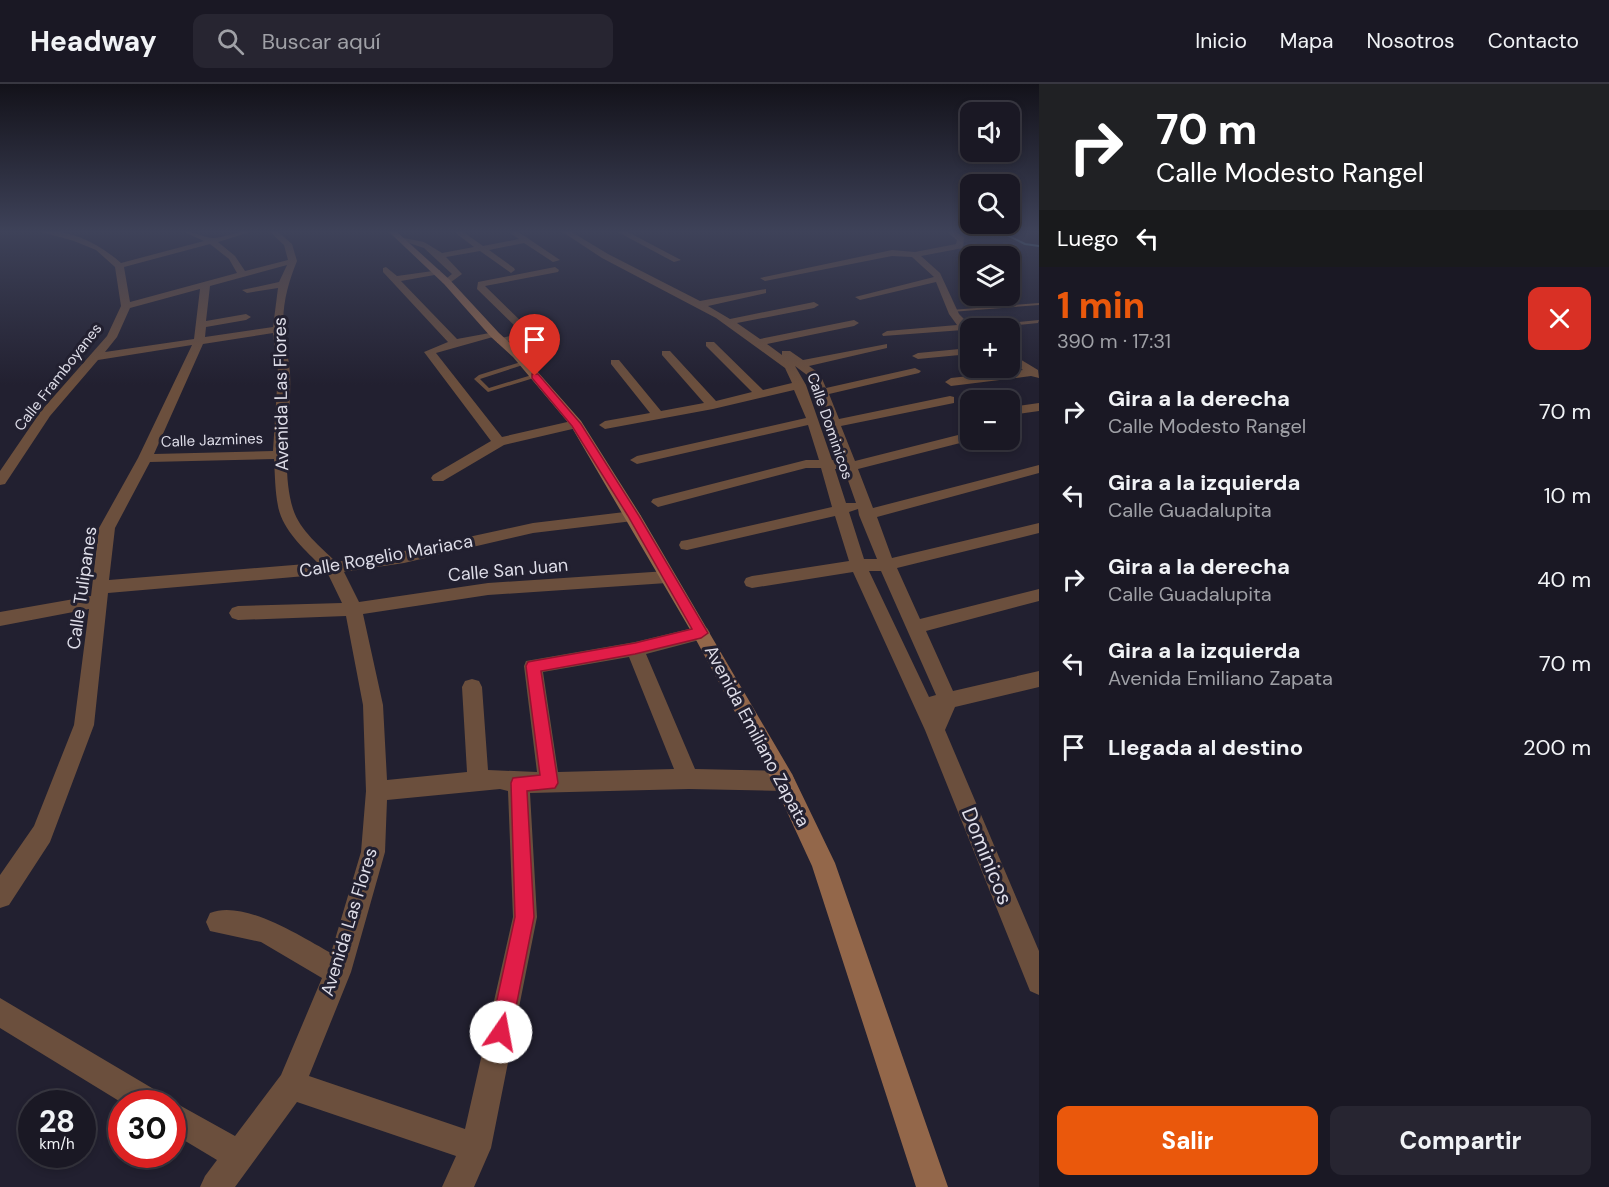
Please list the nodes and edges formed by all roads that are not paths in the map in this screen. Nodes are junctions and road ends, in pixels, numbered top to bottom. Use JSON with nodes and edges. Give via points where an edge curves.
{"nodes":[{"id":1,"x":122,"y":282,"type":"edge"},
{"id":2,"x":214,"y":282,"type":"edge"},
{"id":3,"x":398,"y":282,"type":"edge"},
{"id":4,"x":452,"y":282,"type":"edge"},
{"id":5,"x":487,"y":282,"type":"edge"},
{"id":6,"x":662,"y":282,"type":"edge"},
{"id":7,"x":793,"y":282,"type":"edge"},
{"id":8,"x":924,"y":282,"type":"edge"},
{"id":9,"x":940,"y":282,"type":"edge"},
{"id":10,"x":283,"y":284,"type":"joint"},
{"id":11,"x":206,"y":285,"type":"junction"},
{"id":12,"x":782,"y":285,"type":"dead end"},
{"id":13,"x":247,"y":290,"type":"dead end"},
{"id":14,"x":763,"y":291,"type":"dead end"},
{"id":15,"x":860,"y":297,"type":"dead end"},
{"id":16,"x":703,"y":304,"type":"junction"},
{"id":17,"x":1039,"y":304,"type":"edge"},
{"id":18,"x":814,"y":305,"type":"dead end"},
{"id":19,"x":126,"y":306,"type":"junction"},
{"id":20,"x":951,"y":311,"type":"junction"},
{"id":21,"x":246,"y":317,"type":"dead end"},
{"id":22,"x":960,"y":320,"type":"edge"},
{"id":23,"x":734,"y":321,"type":"junction"},
{"id":24,"x":1038,"y":321,"type":"edge"},
{"id":25,"x":854,"y":323,"type":"dead end"},
{"id":26,"x":1020,"y":323,"type":"edge"},
{"id":27,"x":278,"y":329,"type":"junction"},
{"id":28,"x":960,"y":330,"type":"edge"},
{"id":29,"x":200,"y":333,"type":"junction"},
{"id":30,"x":887,"y":334,"type":"dead end"},
{"id":31,"x":498,"y":338,"type":"junction"},
{"id":32,"x":763,"y":342,"type":"junction"},
{"id":33,"x":455,"y":343,"type":"junction"},
{"id":34,"x":710,"y":344,"type":"dead end"},
{"id":35,"x":883,"y":346,"type":"dead end"},
{"id":36,"x":960,"y":352,"type":"edge"},
{"id":37,"x":666,"y":353,"type":"dead end"},
{"id":38,"x":918,"y":356,"type":"dead end"},
{"id":39,"x":95,"y":357,"type":"junction"},
{"id":40,"x":615,"y":362,"type":"dead end"},
{"id":41,"x":1020,"y":363,"type":"edge"},
{"id":42,"x":801,"y":364,"type":"junction"},
{"id":43,"x":529,"y":370,"type":"junction"},
{"id":44,"x":915,"y":371,"type":"dead end"},
{"id":45,"x":1036,"y":374,"type":"edge"},
{"id":46,"x":951,"y":382,"type":"dead end"},
{"id":47,"x":800,"y":385,"type":"junction"},
{"id":48,"x":823,"y":392,"type":"junction"},
{"id":49,"x":760,"y":394,"type":"junction"},
{"id":50,"x":950,"y":400,"type":"dead end"},
{"id":51,"x":713,"y":405,"type":"junction"},
{"id":52,"x":1039,"y":407,"type":"edge"},
{"id":53,"x":1020,"y":410,"type":"edge"},
{"id":54,"x":658,"y":415,"type":"junction"},
{"id":55,"x":813,"y":420,"type":"junction"},
{"id":56,"x":576,"y":424,"type":"junction"},
{"id":57,"x":834,"y":424,"type":"junction"},
{"id":58,"x":605,"y":425,"type":"dead end"},
{"id":59,"x":960,"y":438,"type":"edge"},
{"id":60,"x":499,"y":442,"type":"junction"},
{"id":61,"x":280,"y":454,"type":"junction"},
{"id":62,"x":145,"y":458,"type":"junction"},
{"id":63,"x":637,"y":460,"type":"dead end"},
{"id":64,"x":827,"y":463,"type":"junction"},
{"id":65,"x":849,"y":465,"type":"junction"},
{"id":66,"x":1039,"y":469,"type":"edge"},
{"id":67,"x":438,"y":478,"type":"dead end"},
{"id":68,"x":0,"y":481,"type":"edge"},
{"id":69,"x":658,"y":502,"type":"dead end"},
{"id":70,"x":841,"y":508,"type":"junction"},
{"id":71,"x":865,"y":510,"type":"junction"},
{"id":72,"x":633,"y":516,"type":"junction"},
{"id":73,"x":1039,"y":528,"type":"edge"},
{"id":74,"x":687,"y":545,"type":"dead end"},
{"id":75,"x":858,"y":565,"type":"junction"},
{"id":76,"x":887,"y":565,"type":"junction"},
{"id":77,"x":333,"y":568,"type":"junction"},
{"id":78,"x":667,"y":577,"type":"junction"},
{"id":79,"x":752,"y":582,"type":"dead end"},
{"id":80,"x":99,"y":594,"type":"junction"},
{"id":81,"x":1039,"y":595,"type":"edge"},
{"id":82,"x":353,"y":609,"type":"junction"},
{"id":83,"x":238,"y":614,"type":"dead end"},
{"id":84,"x":0,"y":619,"type":"edge"},
{"id":85,"x":915,"y":627,"type":"junction"},
{"id":86,"x":701,"y":633,"type":"junction"},
{"id":87,"x":635,"y":649,"type":"junction"},
{"id":88,"x":1039,"y":679,"type":"edge"},
{"id":89,"x":472,"y":687,"type":"dead end"},
{"id":90,"x":948,"y":700,"type":"junction"},
{"id":91,"x":923,"y":708,"type":"junction"},
{"id":92,"x":935,"y":730,"type":"junction"},
{"id":93,"x":689,"y":779,"type":"junction"},
{"id":94,"x":478,"y":781,"type":"junction"},
{"id":95,"x":784,"y":781,"type":"junction"},
{"id":96,"x":519,"y":783,"type":"junction"},
{"id":97,"x":549,"y":783,"type":"junction"},
{"id":98,"x":377,"y":790,"type":"junction"},
{"id":99,"x":0,"y":896,"type":"edge"},
{"id":100,"x":219,"y":922,"type":"dead end"},
{"id":101,"x":338,"y":972,"type":"junction"},
{"id":102,"x":1039,"y":982,"type":"edge"},
{"id":103,"x":0,"y":1012,"type":"edge"},
{"id":104,"x":291,"y":1084,"type":"junction"},
{"id":105,"x":129,"y":1090,"type":"edge"},
{"id":106,"x":186,"y":1124,"type":"edge"},
{"id":107,"x":476,"y":1148,"type":"junction"},
{"id":108,"x":239,"y":1156,"type":"junction"},
{"id":109,"x":216,"y":1187,"type":"edge"},
{"id":110,"x":458,"y":1187,"type":"edge"},
{"id":111,"x":932,"y":1187,"type":"edge"}],
"edges":[{"from":1,"to":19,"type":"street"},
{"from":2,"to":11,"type":"street"},
{"from":3,"to":33,"type":"street"},
{"from":4,"to":31,"type":"main road","name":"Avenida Emiliano Zapata"},
{"from":5,"to":31,"type":"street","via":[[480,287],[528,333],[524,337]]},
{"from":6,"to":16,"type":"street","name":"Calle Dominicos"},
{"from":7,"to":12,"type":"street"},
{"from":8,"to":15,"type":"street"},
{"from":9,"to":20,"type":"street"},
{"from":10,"to":13,"type":"street"},
{"from":10,"to":27,"type":"street","name":"Avenida Las Flores"},
{"from":11,"to":19,"type":"street"},
{"from":11,"to":29,"type":"street","name":"Calle Tulipanes"},
{"from":14,"to":16,"type":"street"},
{"from":16,"to":23,"type":"street","name":"Calle Dominicos"},
{"from":17,"to":20,"type":"lane"},
{"from":18,"to":23,"type":"street"},
{"from":19,"to":39,"type":"street","name":"Calle Framboyanes","via":[[112,337]]},
{"from":20,"to":22,"type":"street"},
{"from":21,"to":29,"type":"street"},
{"from":23,"to":32,"type":"street","name":"Calle Dominicos"},
{"from":24,"to":26,"type":"lane"},
{"from":25,"to":32,"type":"street"},
{"from":27,"to":29,"type":"street"},
{"from":27,"to":61,"type":"street","name":"Avenida Las Flores","via":[[284,372]]},
{"from":28,"to":30,"type":"street"},
{"from":29,"to":39,"type":"street"},
{"from":29,"to":62,"type":"street","name":"Calle Tulipanes"},
{"from":31,"to":33,"type":"street"},
{"from":31,"to":43,"type":"main road","name":"Avenida Emiliano Zapata"},
{"from":32,"to":42,"type":"street","name":"Calle Dominicos"},
{"from":32,"to":47,"type":"street","name":"Calle Dominicos","via":[[790,366]]},
{"from":33,"to":60,"type":"street","via":[[429,352]]},
{"from":34,"to":49,"type":"street"},
{"from":35,"to":42,"type":"street"},
{"from":36,"to":38,"type":"street"},
{"from":37,"to":51,"type":"street"},
{"from":39,"to":68,"type":"street","name":"Calle Framboyanes","via":[[45,414]]},
{"from":40,"to":54,"type":"street"},
{"from":41,"to":45,"type":"street"},
{"from":42,"to":48,"type":"street","name":"Calle Dominicos","via":[[816,376]]},
{"from":43,"to":43,"type":"lane","via":[[481,376],[477,379],[488,390]]},
{"from":43,"to":56,"type":"main road","name":"Avenida Emiliano Zapata"},
{"from":44,"to":48,"type":"street"},
{"from":45,"to":46,"type":"street"},
{"from":47,"to":49,"type":"street"},
{"from":47,"to":55,"type":"street","name":"Calle Dominicos"},
{"from":48,"to":57,"type":"street","name":"Calle Dominicos"},
{"from":49,"to":51,"type":"street"},
{"from":50,"to":57,"type":"street"},
{"from":51,"to":54,"type":"street"},
{"from":52,"to":53,"type":"street"},
{"from":54,"to":58,"type":"street"},
{"from":55,"to":63,"type":"street"},
{"from":55,"to":64,"type":"street","name":"Calle Dominicos"},
{"from":56,"to":60,"type":"street"},
{"from":56,"to":72,"type":"main road","name":"Avenida Emiliano Zapata"},
{"from":57,"to":65,"type":"street","name":"Calle Dominicos"},
{"from":59,"to":65,"type":"street"},
{"from":60,"to":67,"type":"street"},
{"from":61,"to":62,"type":"street","name":"Calle Jazmines"},
{"from":61,"to":77,"type":"street","name":"Avenida Las Flores","via":[[289,518],[305,541]]},
{"from":62,"to":80,"type":"street","name":"Calle Tulipanes","via":[[107,528]]},
{"from":64,"to":65,"type":"street"},
{"from":64,"to":69,"type":"street","via":[[806,464]]},
{"from":64,"to":70,"type":"street","name":"Calle Dominicos"},
{"from":65,"to":71,"type":"street","name":"Calle Dominicos"},
{"from":66,"to":71,"type":"street"},
{"from":70,"to":71,"type":"street"},
{"from":70,"to":74,"type":"street"},
{"from":70,"to":75,"type":"street","name":"Calle Dominicos"},
{"from":71,"to":76,"type":"street","name":"Calle Dominicos"},
{"from":72,"to":77,"type":"street","name":"Calle Rogelio Mariaca","via":[[533,528],[404,557]]},
{"from":72,"to":78,"type":"main road","name":"Avenida Emiliano Zapata"},
{"from":73,"to":76,"type":"street"},
{"from":75,"to":76,"type":"street"},
{"from":75,"to":79,"type":"street"},
{"from":75,"to":91,"type":"street","name":"Calle Dominicos"},
{"from":76,"to":85,"type":"street","name":"Calle Dominicos"},
{"from":77,"to":80,"type":"street","name":"Calle Rogelio Mariaca"},
{"from":77,"to":82,"type":"street","name":"Avenida Las Flores"},
{"from":78,"to":82,"type":"street","name":"Calle San Juan","via":[[488,589]]},
{"from":78,"to":86,"type":"main road","name":"Avenida Emiliano Zapata"},
{"from":80,"to":84,"type":"street","name":"Calle Rogelio Mariaca"},
{"from":80,"to":99,"type":"street","name":"Calle Tulipanes","via":[[84,725],[42,834]]},
{"from":81,"to":85,"type":"street"},
{"from":82,"to":83,"type":"street","name":"Calle San Juan"},
{"from":82,"to":98,"type":"street","name":"Avenida Las Flores","via":[[374,705]]},
{"from":85,"to":90,"type":"street","name":"Calle Dominicos"},
{"from":86,"to":87,"type":"street"},
{"from":86,"to":95,"type":"main road","name":"Avenida Emiliano Zapata"},
{"from":87,"to":93,"type":"street"},
{"from":87,"to":97,"type":"street","via":[[533,666]]},
{"from":88,"to":90,"type":"street"},
{"from":89,"to":94,"type":"street"},
{"from":90,"to":91,"type":"street"},
{"from":90,"to":92,"type":"street"},
{"from":91,"to":92,"type":"street","name":"Dominicos"},
{"from":92,"to":102,"type":"street","name":"Dominicos"},
{"from":93,"to":95,"type":"street"},
{"from":93,"to":97,"type":"street"},
{"from":94,"to":96,"type":"street","via":[[500,779]]},
{"from":94,"to":98,"type":"street"},
{"from":95,"to":111,"type":"main road","name":"Avenida Emiliano Zapata","via":[[823,863]]},
{"from":96,"to":97,"type":"street"},
{"from":96,"to":107,"type":"street","via":[[525,917]]},
{"from":98,"to":101,"type":"street","name":"Avenida Las Flores","via":[[373,852]]},
{"from":100,"to":101,"type":"street","via":[[265,930]]},
{"from":101,"to":104,"type":"street","name":"Avenida Las Flores"},
{"from":103,"to":105,"type":"street"},
{"from":104,"to":107,"type":"street"},
{"from":104,"to":108,"type":"street","name":"Avenida Las Flores"},
{"from":106,"to":108,"type":"street"},
{"from":107,"to":110,"type":"street"},
{"from":108,"to":109,"type":"street","name":"Avenida Las Flores"}]}
